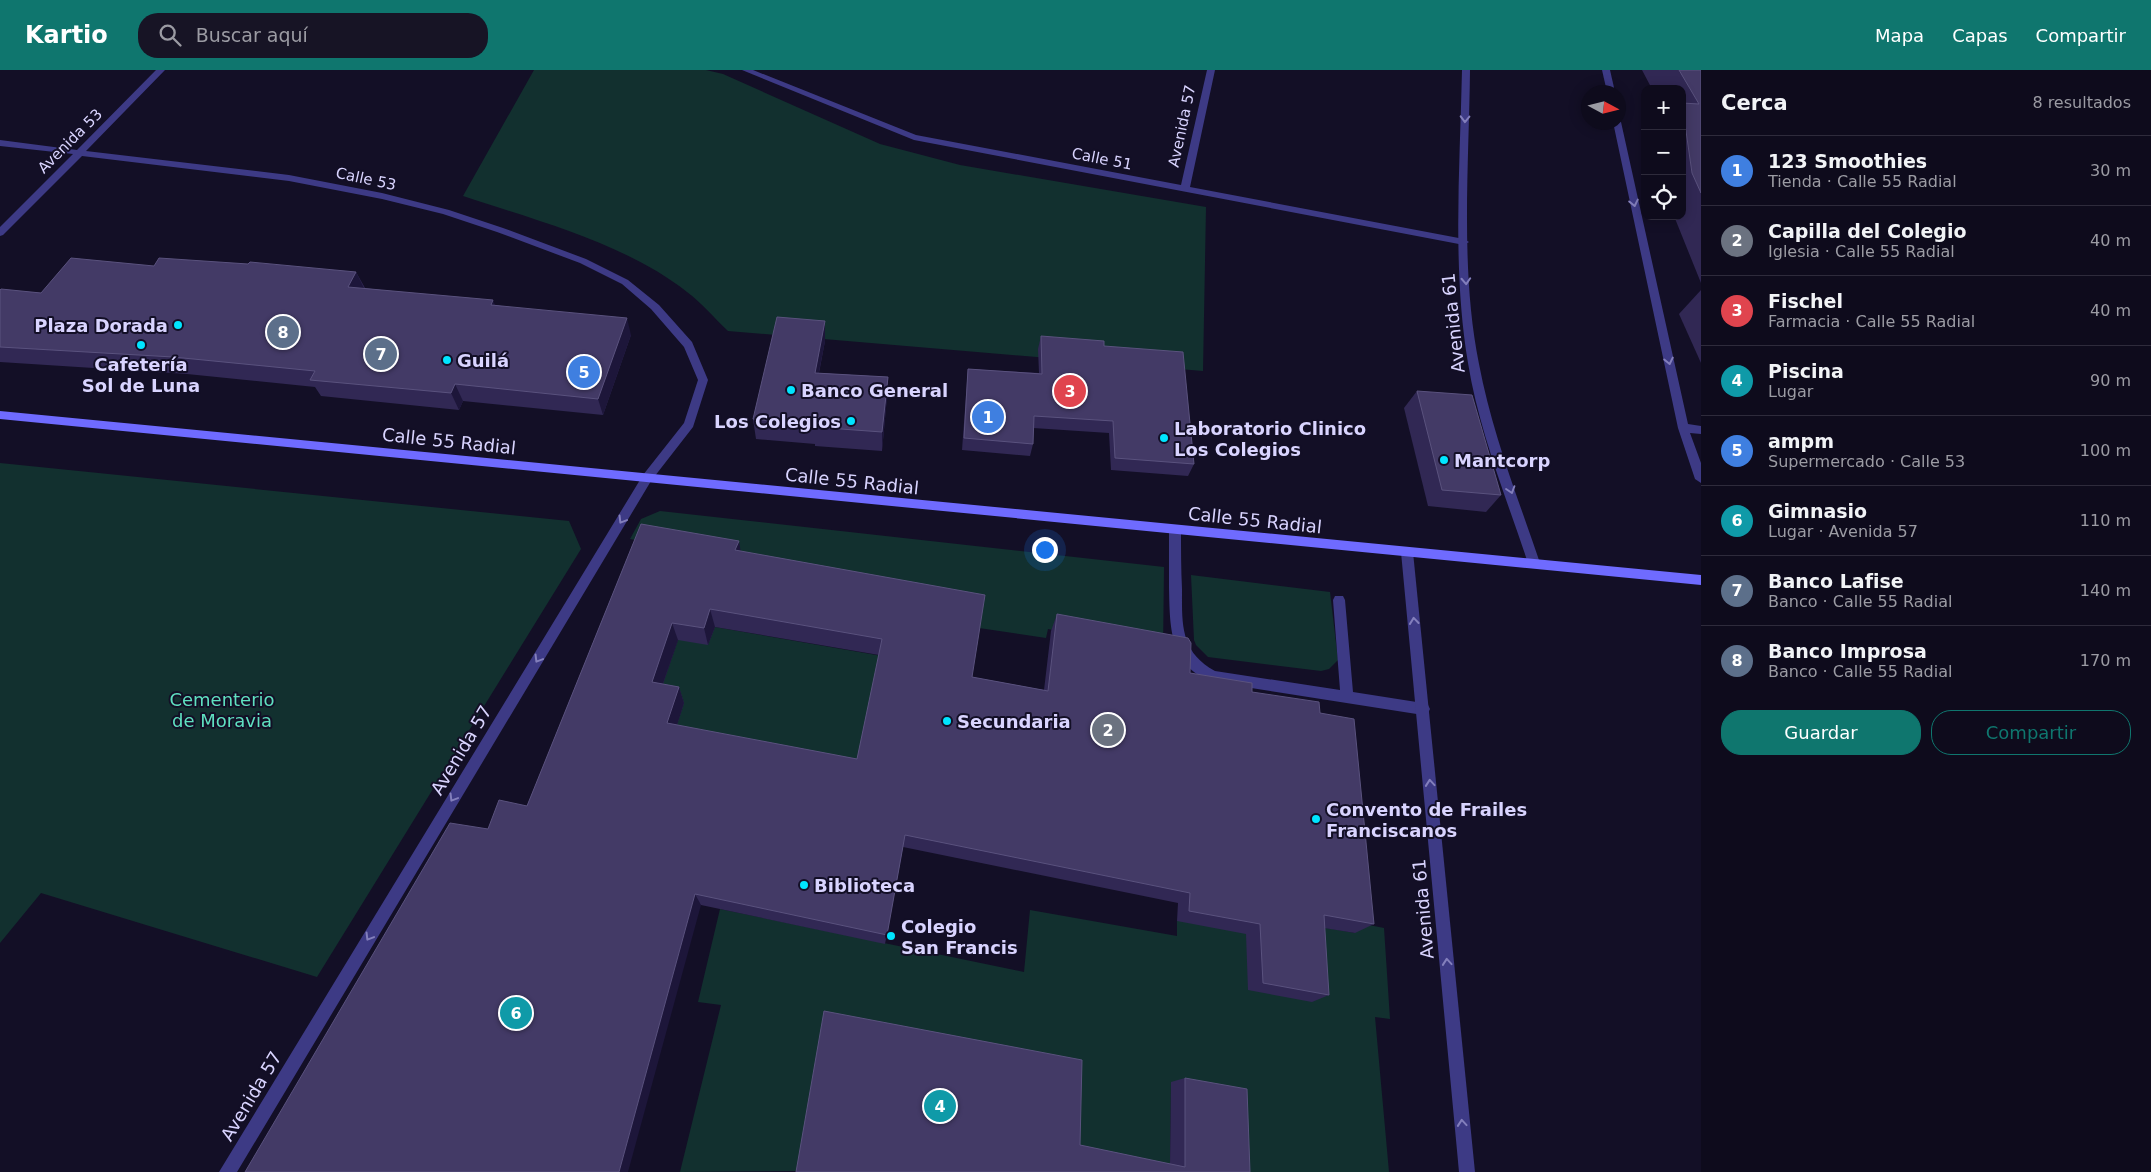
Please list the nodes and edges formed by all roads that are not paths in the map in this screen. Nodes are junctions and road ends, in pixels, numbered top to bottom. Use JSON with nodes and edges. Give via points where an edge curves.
{"nodes":[{"id":1,"x":161,"y":70,"type":"edge"},
{"id":2,"x":746,"y":70,"type":"edge"},
{"id":3,"x":1211,"y":70,"type":"edge"},
{"id":4,"x":1466,"y":70,"type":"edge"},
{"id":5,"x":1606,"y":70,"type":"edge"},
{"id":6,"x":1609,"y":85,"type":"edge"},
{"id":7,"x":1619,"y":130,"type":"edge"},
{"id":8,"x":0,"y":144,"type":"edge"},
{"id":9,"x":78,"y":153,"type":"junction"},
{"id":10,"x":1185,"y":189,"type":"junction"},
{"id":11,"x":0,"y":233,"type":"edge"},
{"id":12,"x":1464,"y":242,"type":"junction"},
{"id":13,"x":688,"y":345,"type":"joint"},
{"id":14,"x":0,"y":415,"type":"edge"},
{"id":15,"x":1684,"y":428,"type":"junction"},
{"id":16,"x":1701,"y":430,"type":"edge"},
{"id":17,"x":647,"y":478,"type":"junction"},
{"id":18,"x":1701,"y":479,"type":"edge"},
{"id":19,"x":1175,"y":530,"type":"junction"},
{"id":20,"x":1407,"y":552,"type":"junction"},
{"id":21,"x":1534,"y":563,"type":"junction"},
{"id":22,"x":1701,"y":580,"type":"edge"},
{"id":23,"x":1339,"y":600,"type":"dead end"},
{"id":24,"x":1347,"y":698,"type":"junction"},
{"id":25,"x":1423,"y":709,"type":"junction"},
{"id":26,"x":227,"y":1172,"type":"edge"},
{"id":27,"x":1467,"y":1172,"type":"edge"}],
"edges":[{"from":1,"to":9,"type":"street","name":"Avenida 53"},
{"from":2,"to":10,"type":"street","name":"Calle 51","via":[[914,137]]},
{"from":3,"to":10,"type":"street","name":"Avenida 57"},
{"from":4,"to":12,"type":"street","name":"Avenida 61","one_way":true},
{"from":5,"to":6,"type":"street"},
{"from":7,"to":15,"type":"street","one_way":true},
{"from":8,"to":9,"type":"street","name":"Calle 53"},
{"from":9,"to":11,"type":"street","name":"Avenida 53"},
{"from":9,"to":13,"type":"street","name":"Calle 53","via":[[289,178],[446,212],[583,260],[625,282],[655,307]]},
{"from":10,"to":12,"type":"street","name":"Calle 51"},
{"from":12,"to":21,"type":"street","name":"Avenida 61","one_way":true,"via":[[1469,336],[1483,405]]},
{"from":13,"to":17,"type":"street","name":"Avenida 57","via":[[703,380],[689,424]]},
{"from":14,"to":17,"type":"main road","name":"Calle 55 Radial"},
{"from":15,"to":16,"type":"street"},
{"from":15,"to":18,"type":"street"},
{"from":17,"to":19,"type":"main road","name":"Calle 55 Radial"},
{"from":17,"to":26,"type":"street","name":"Avenida 57","one_way":true},
{"from":19,"to":20,"type":"main road","name":"Calle 55 Radial"},
{"from":19,"to":24,"type":"street","via":[[1176,627],[1184,649],[1198,669],[1213,676]]},
{"from":20,"to":21,"type":"main road","name":"Calle 55 Radial"},
{"from":25,"to":20,"type":"street","name":"Avenida 61","one_way":true},
{"from":21,"to":22,"type":"main road","name":"Calle 55 Radial"},
{"from":23,"to":24,"type":"street"},
{"from":24,"to":25,"type":"street"},
{"from":27,"to":25,"type":"street","name":"Avenida 61","one_way":true}]}
